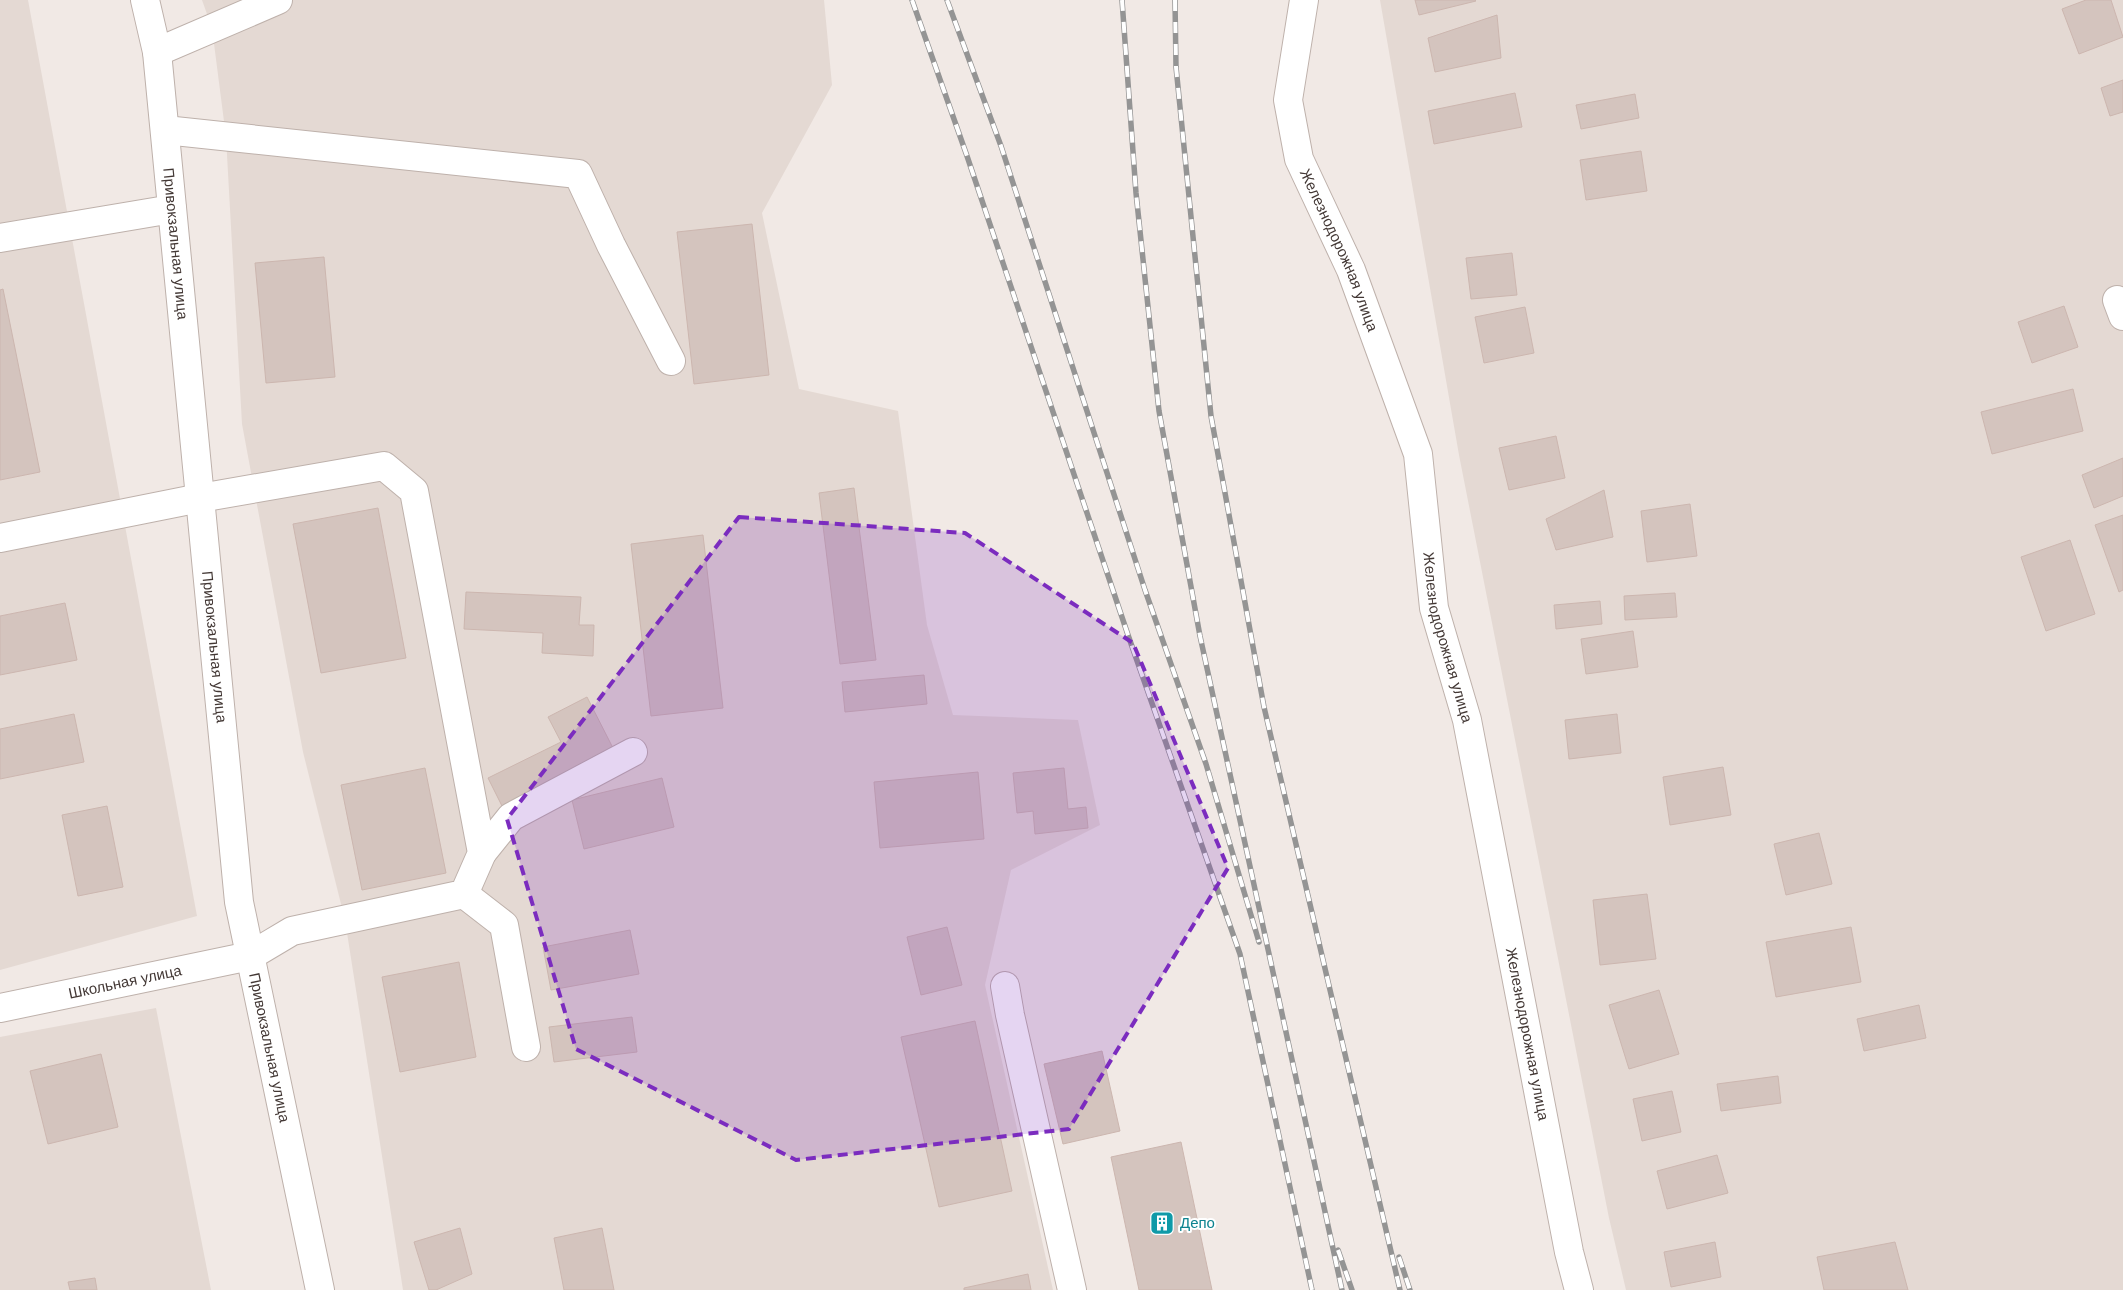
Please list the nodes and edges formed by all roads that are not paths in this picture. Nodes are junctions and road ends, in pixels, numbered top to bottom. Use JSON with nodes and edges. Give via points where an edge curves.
{"nodes":[{"id":1,"x":145,"y":0,"type":"edge"},
{"id":2,"x":278,"y":0,"type":"edge"},
{"id":3,"x":1304,"y":0,"type":"edge"},
{"id":4,"x":158,"y":52,"type":"junction"},
{"id":5,"x":165,"y":130,"type":"junction"},
{"id":6,"x":172,"y":209,"type":"junction"},
{"id":7,"x":0,"y":238,"type":"edge"},
{"id":8,"x":671,"y":361,"type":"dead end"},
{"id":9,"x":200,"y":498,"type":"junction"},
{"id":10,"x":0,"y":538,"type":"edge"},
{"id":11,"x":633,"y":752,"type":"dead end"},
{"id":12,"x":482,"y":853,"type":"junction"},
{"id":13,"x":464,"y":894,"type":"junction"},
{"id":14,"x":250,"y":956,"type":"junction"},
{"id":15,"x":1006,"y":986,"type":"dead end"},
{"id":16,"x":0,"y":1008,"type":"edge"},
{"id":17,"x":526,"y":1047,"type":"dead end"},
{"id":18,"x":320,"y":1290,"type":"edge"},
{"id":19,"x":1072,"y":1290,"type":"edge"},
{"id":20,"x":1579,"y":1290,"type":"edge"}],
"edges":[{"from":1,"to":4,"type":"street","name":"Привокзальная улица"},
{"from":2,"to":4,"type":"street"},
{"from":3,"to":20,"type":"street","name":"Железнодорожная улица","via":[[1288,100],[1299,159],[1351,270],[1418,454],[1434,608],[1466,720]]},
{"from":4,"to":5,"type":"street","name":"Привокзальная улица"},
{"from":5,"to":6,"type":"street","name":"Привокзальная улица"},
{"from":5,"to":8,"type":"street","via":[[578,174]]},
{"from":6,"to":7,"type":"street"},
{"from":6,"to":9,"type":"street","name":"Привокзальная улица"},
{"from":9,"to":10,"type":"street"},
{"from":9,"to":12,"type":"street","via":[[384,466],[414,491]]},
{"from":9,"to":14,"type":"street","name":"Привокзальная улица","via":[[239,902]]},
{"from":11,"to":12,"type":"street","via":[[511,817]]},
{"from":12,"to":13,"type":"street"},
{"from":13,"to":14,"type":"street","name":"Школьная улица","via":[[292,931]]},
{"from":13,"to":17,"type":"street","via":[[504,925]]},
{"from":14,"to":16,"type":"street","name":"Школьная улица"},
{"from":14,"to":18,"type":"street","name":"Привокзальная улица"},
{"from":15,"to":19,"type":"street"}]}
